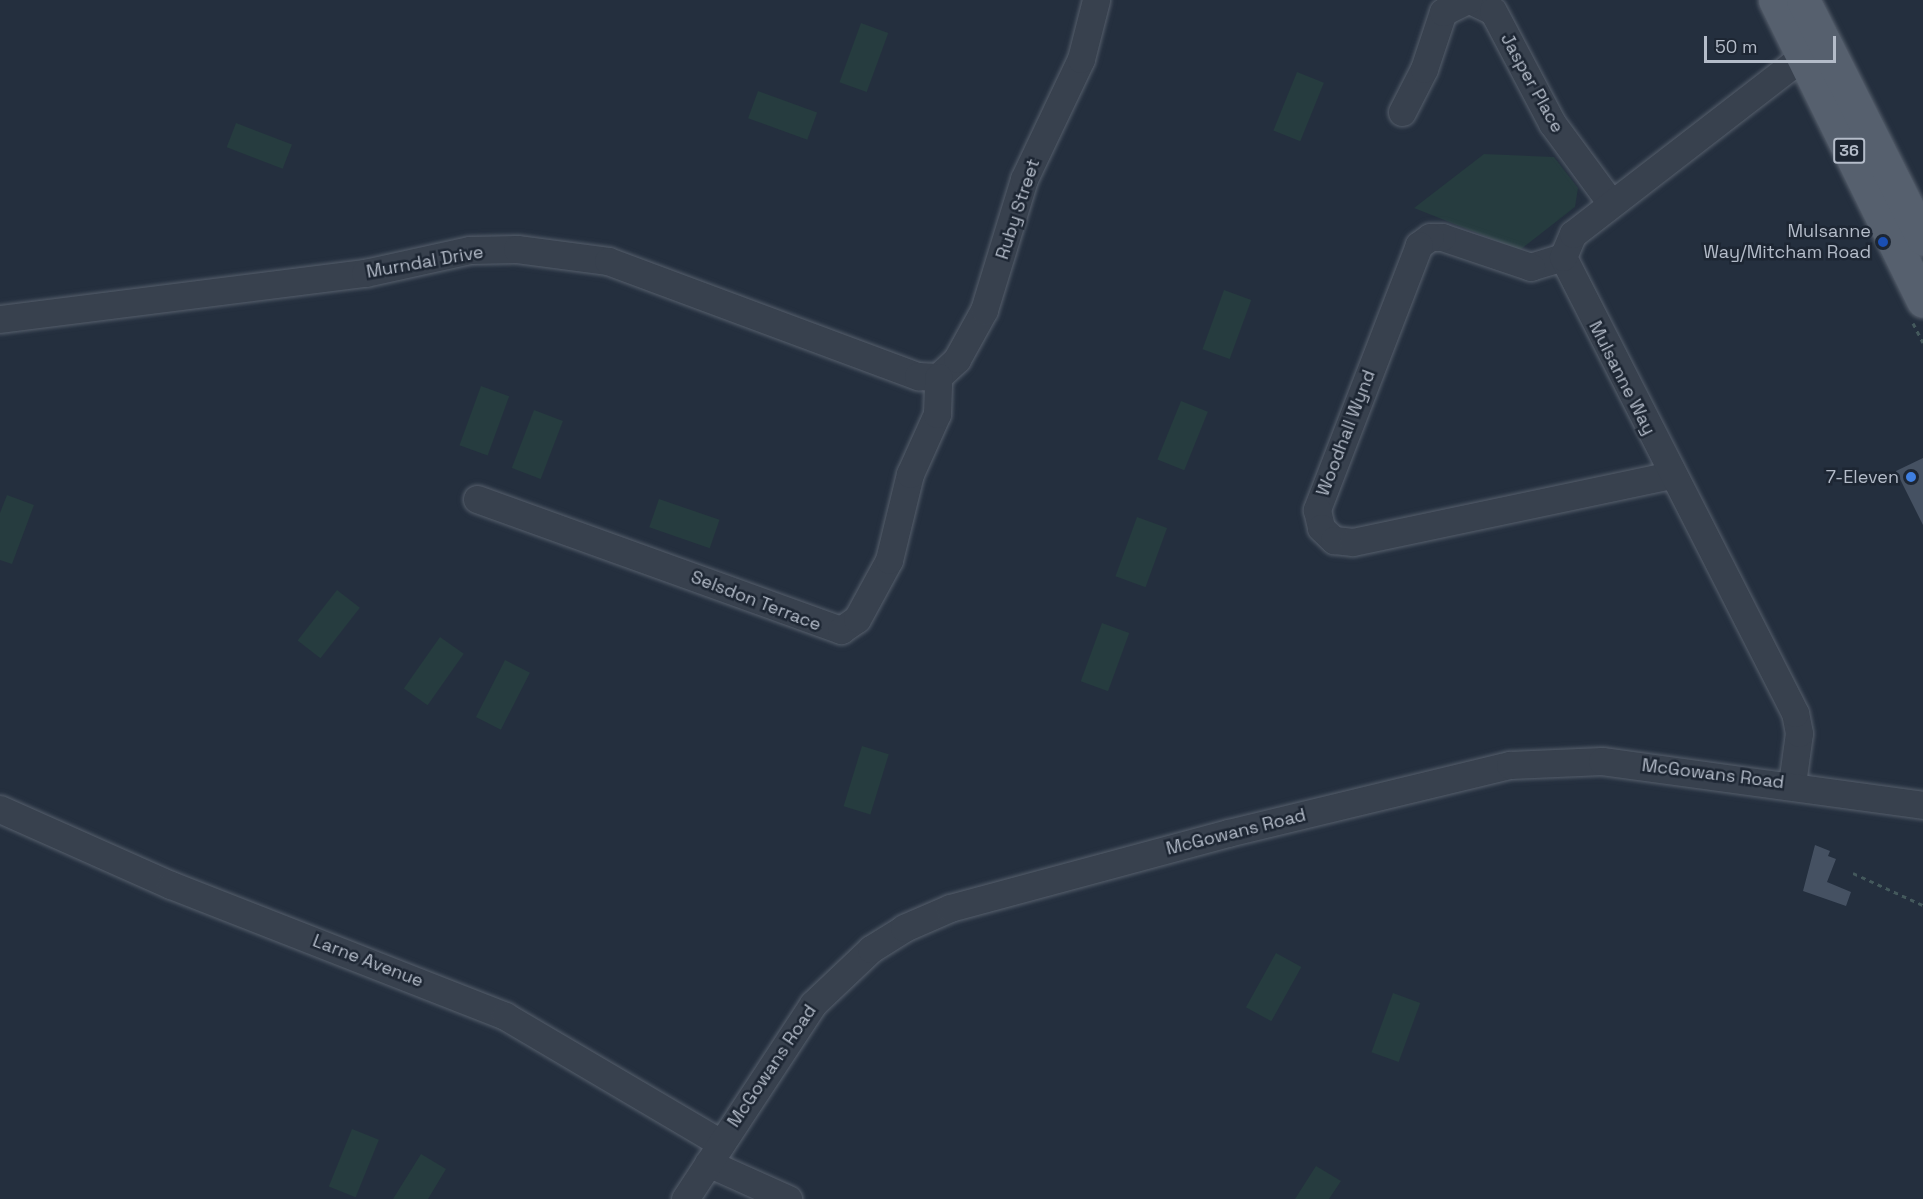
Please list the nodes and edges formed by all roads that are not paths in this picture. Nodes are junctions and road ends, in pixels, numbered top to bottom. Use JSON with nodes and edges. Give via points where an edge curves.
{"nodes":[{"id":1,"x":1096,"y":0,"type":"edge"},
{"id":2,"x":1469,"y":0,"type":"edge"},
{"id":3,"x":1775,"y":0,"type":"edge"},
{"id":4,"x":1803,"y":0,"type":"edge"},
{"id":5,"x":1813,"y":50,"type":"junction"},
{"id":6,"x":1402,"y":112,"type":"dead end"},
{"id":7,"x":1611,"y":202,"type":"junction"},
{"id":8,"x":1923,"y":239,"type":"edge"},
{"id":9,"x":1563,"y":257,"type":"junction"},
{"id":10,"x":1923,"y":301,"type":"edge"},
{"id":11,"x":0,"y":319,"type":"edge"},
{"id":12,"x":938,"y":377,"type":"junction"},
{"id":13,"x":1672,"y":475,"type":"junction"},
{"id":14,"x":477,"y":499,"type":"dead end"},
{"id":15,"x":1792,"y":784,"type":"junction"},
{"id":16,"x":1923,"y":805,"type":"edge"},
{"id":17,"x":0,"y":809,"type":"edge"},
{"id":18,"x":714,"y":1153,"type":"junction"},
{"id":19,"x":685,"y":1199,"type":"edge"},
{"id":20,"x":788,"y":1199,"type":"edge"}],
"edges":[{"from":1,"to":12,"type":"street","name":"Ruby Street","via":[[1081,59],[1024,179],[984,310],[957,359]]},
{"from":2,"to":6,"type":"street","name":"Jasper Place","via":[[1443,12],[1424,69]]},
{"from":2,"to":7,"type":"street","name":"Jasper Place","via":[[1493,11],[1552,123]]},
{"from":3,"to":5,"type":"main road","number":"36"},
{"from":4,"to":5,"type":"main road","number":"36"},
{"from":5,"to":7,"type":"street"},
{"from":5,"to":8,"type":"main road","number":"36"},
{"from":5,"to":10,"type":"main road","number":"36"},
{"from":7,"to":9,"type":"street","via":[[1573,234]]},
{"from":9,"to":13,"type":"street","name":"Mulsanne Way"},
{"from":9,"to":13,"type":"street","name":"Woodhall Wynd","via":[[1531,267],[1442,237],[1430,237],[1419,245],[1317,510],[1321,528],[1334,540],[1353,542]]},
{"from":11,"to":12,"type":"street","name":"Murndal Drive","via":[[365,273],[470,250],[517,249],[608,261],[908,373]]},
{"from":12,"to":14,"type":"street","name":"Selsdon Terrace","via":[[937,414],[910,474],[889,560],[857,618],[841,630]]},
{"from":13,"to":15,"type":"street","name":"Mulsanne Way","via":[[1795,713],[1799,733]]},
{"from":15,"to":16,"type":"street","name":"McGowans Road"},
{"from":15,"to":18,"type":"street","name":"McGowans Road","via":[[1602,761],[1510,765],[1228,833],[950,908],[904,928],[843,971],[794,1029]]},
{"from":17,"to":18,"type":"street","name":"Larne Avenue","via":[[171,885],[496,1012]]},
{"from":18,"to":19,"type":"street","name":"McGowans Road"},
{"from":18,"to":20,"type":"street","name":"Larne Avenue"}]}
